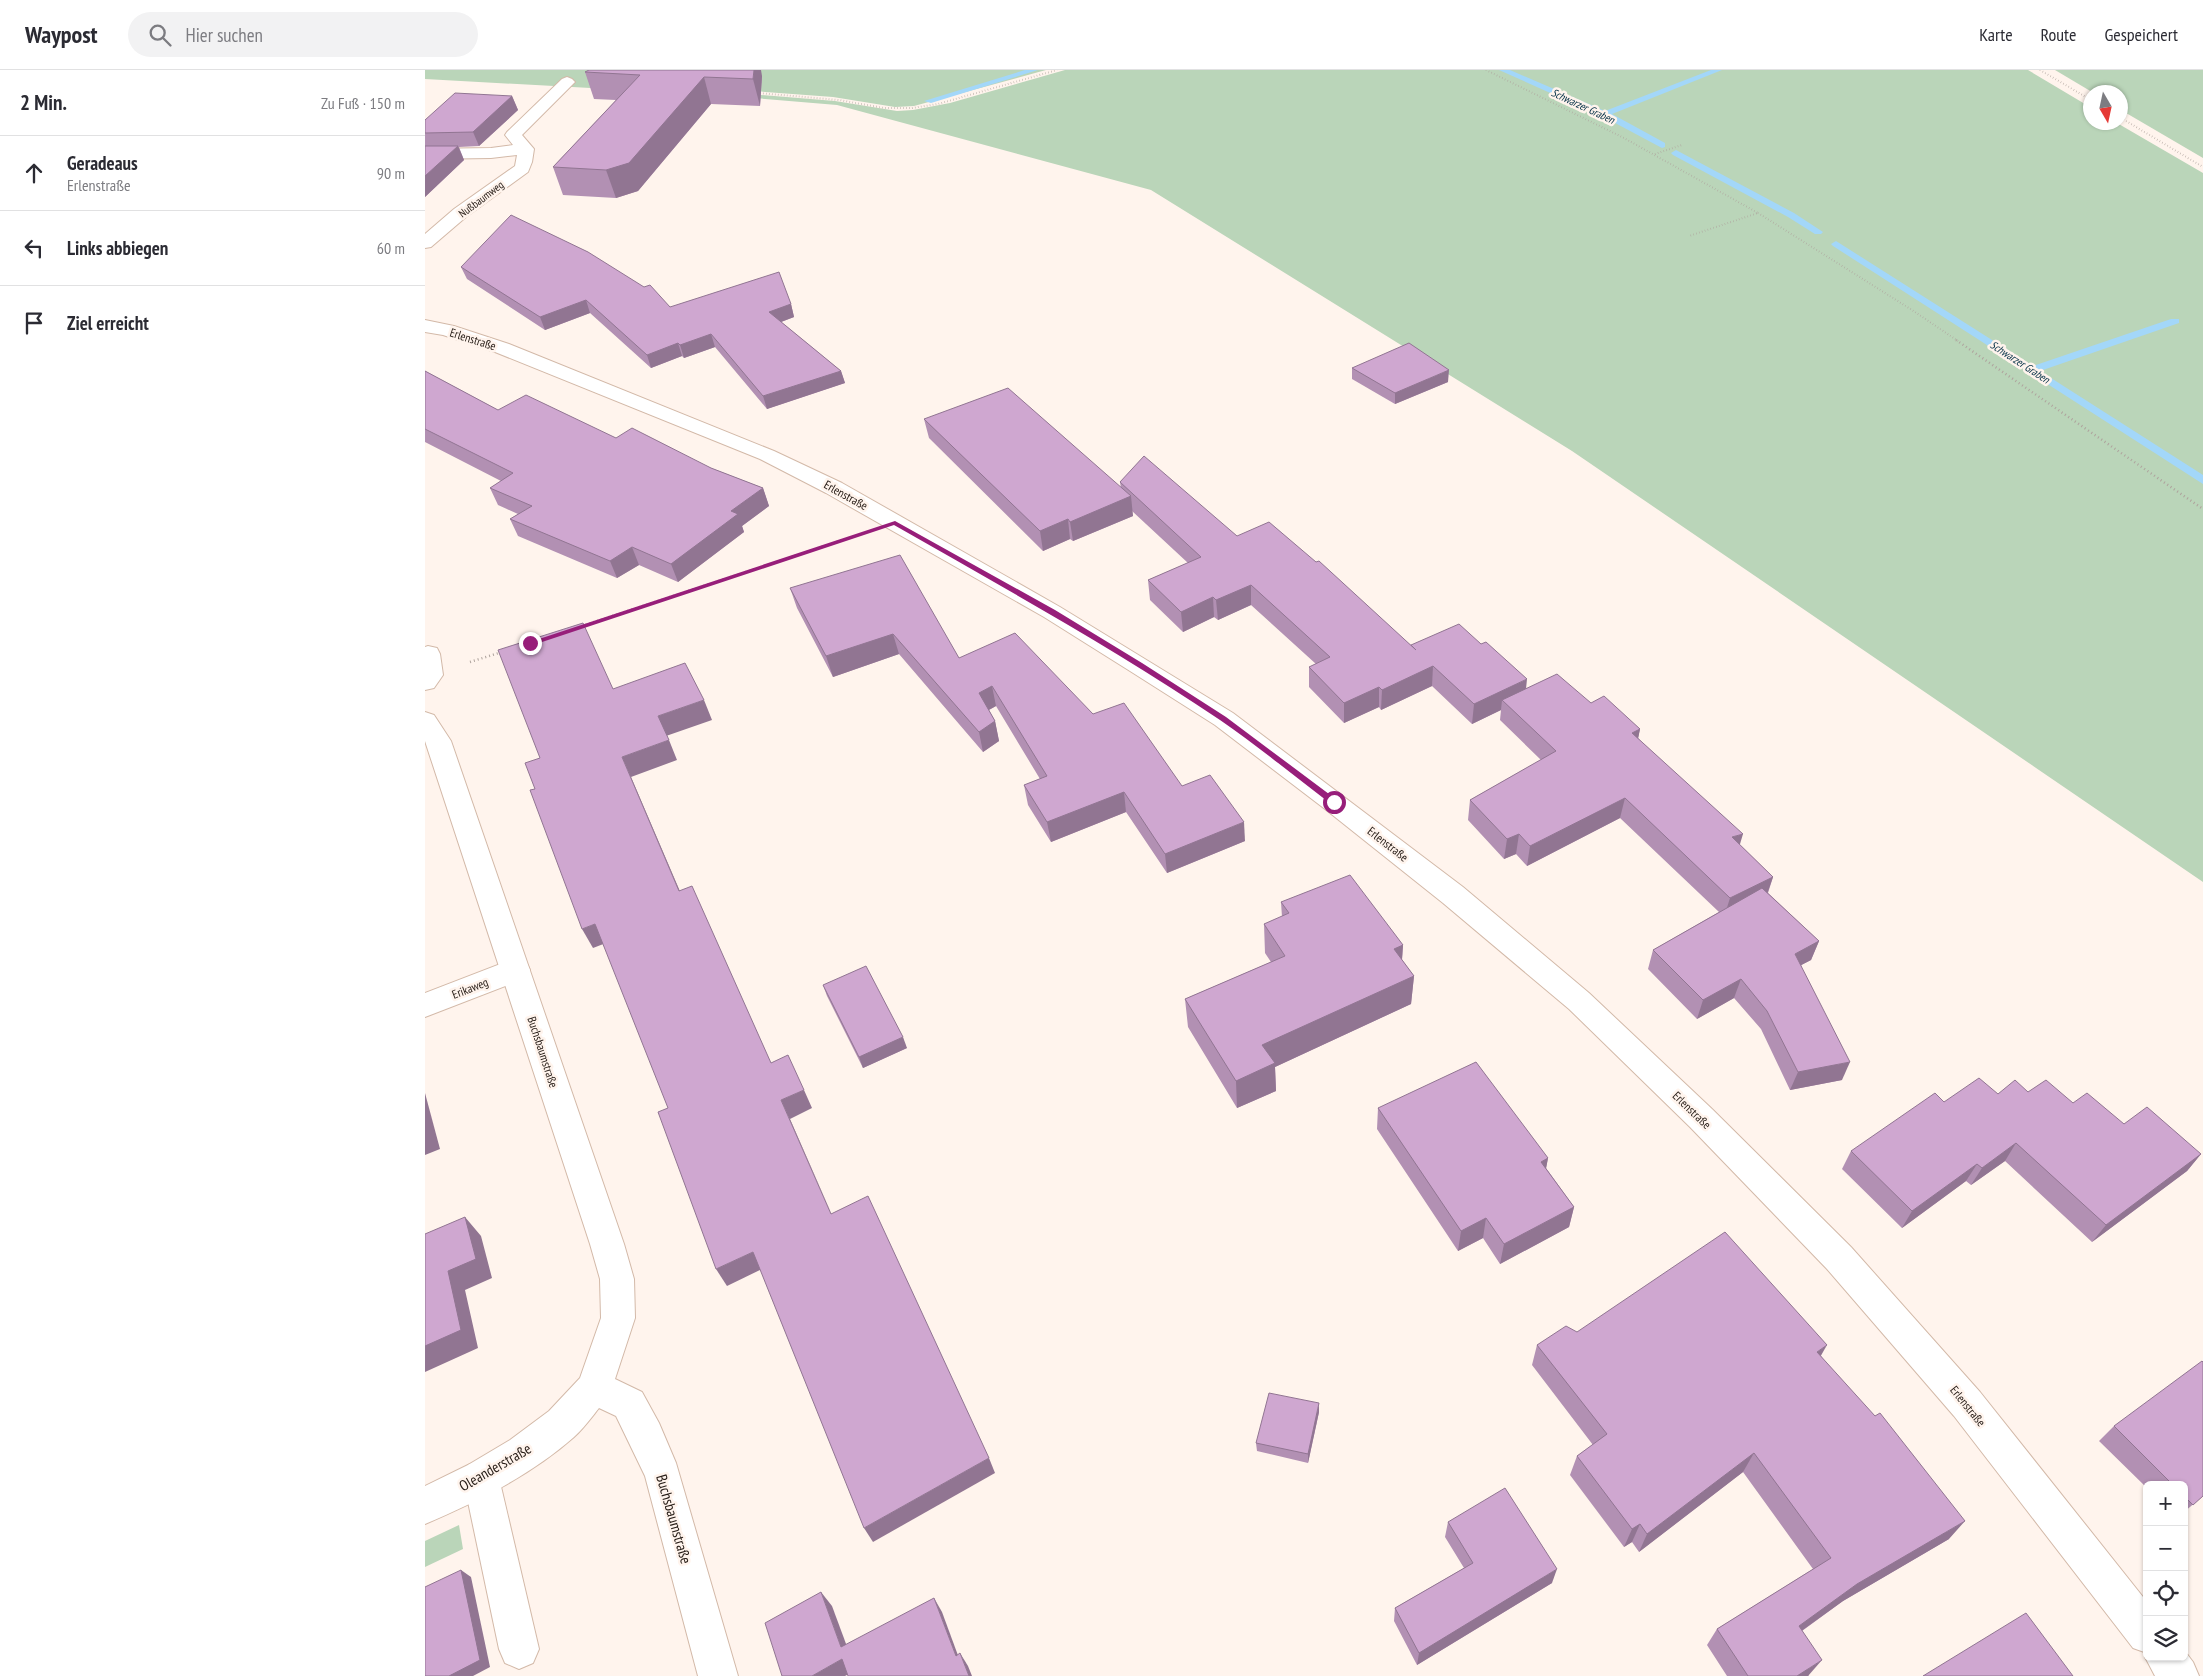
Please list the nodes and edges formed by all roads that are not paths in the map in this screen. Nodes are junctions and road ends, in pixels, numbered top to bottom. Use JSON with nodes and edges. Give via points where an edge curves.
{"nodes":[{"id":1,"x":567,"y":82,"type":"dead end"},
{"id":2,"x":526,"y":149,"type":"junction"},
{"id":3,"x":425,"y":154,"type":"edge"},
{"id":4,"x":425,"y":243,"type":"edge"},
{"id":5,"x":425,"y":326,"type":"edge"},
{"id":6,"x":425,"y":721,"type":"edge"},
{"id":7,"x":516,"y":970,"type":"junction"},
{"id":8,"x":425,"y":1005,"type":"edge"},
{"id":9,"x":594,"y":1388,"type":"junction"},
{"id":10,"x":562,"y":1424,"type":"joint"},
{"id":11,"x":481,"y":1478,"type":"junction"},
{"id":12,"x":425,"y":1506,"type":"edge"},
{"id":13,"x":2143,"y":1629,"type":"edge"},
{"id":14,"x":519,"y":1649,"type":"dead end"},
{"id":15,"x":2168,"y":1661,"type":"edge"},
{"id":16,"x":718,"y":1676,"type":"edge"},
{"id":17,"x":2179,"y":1676,"type":"edge"}],
"edges":[{"from":1,"to":2,"type":"street","via":[[513,135]]},
{"from":2,"to":3,"type":"street"},
{"from":2,"to":4,"type":"street","name":"Nußbaumweg","via":[[527,158],[522,168]]},
{"from":5,"to":13,"type":"street","name":"Erlenstraße","via":[[502,348],[767,455],[834,488],[1052,612],[1224,719],[1445,889],[1579,1001],[1701,1118],[1839,1258],[1967,1404]]},
{"from":6,"to":7,"type":"street","name":"Buchsbaumstraße","via":[[438,741]]},
{"from":7,"to":8,"type":"street","name":"Erikaweg"},
{"from":7,"to":9,"type":"street","name":"Buchsbaumstraße","via":[[617,1279],[618,1318]]},
{"from":9,"to":10,"type":"street","name":"Buchsbaumstraße"},
{"from":9,"to":16,"type":"street","name":"Buchsbaumstraße","via":[[629,1404],[647,1436],[663,1476]]},
{"from":10,"to":11,"type":"street","name":"Oleanderstraße"},
{"from":11,"to":12,"type":"street","name":"Oleanderstraße"},
{"from":11,"to":14,"type":"street"},
{"from":15,"to":17,"type":"street"}]}
